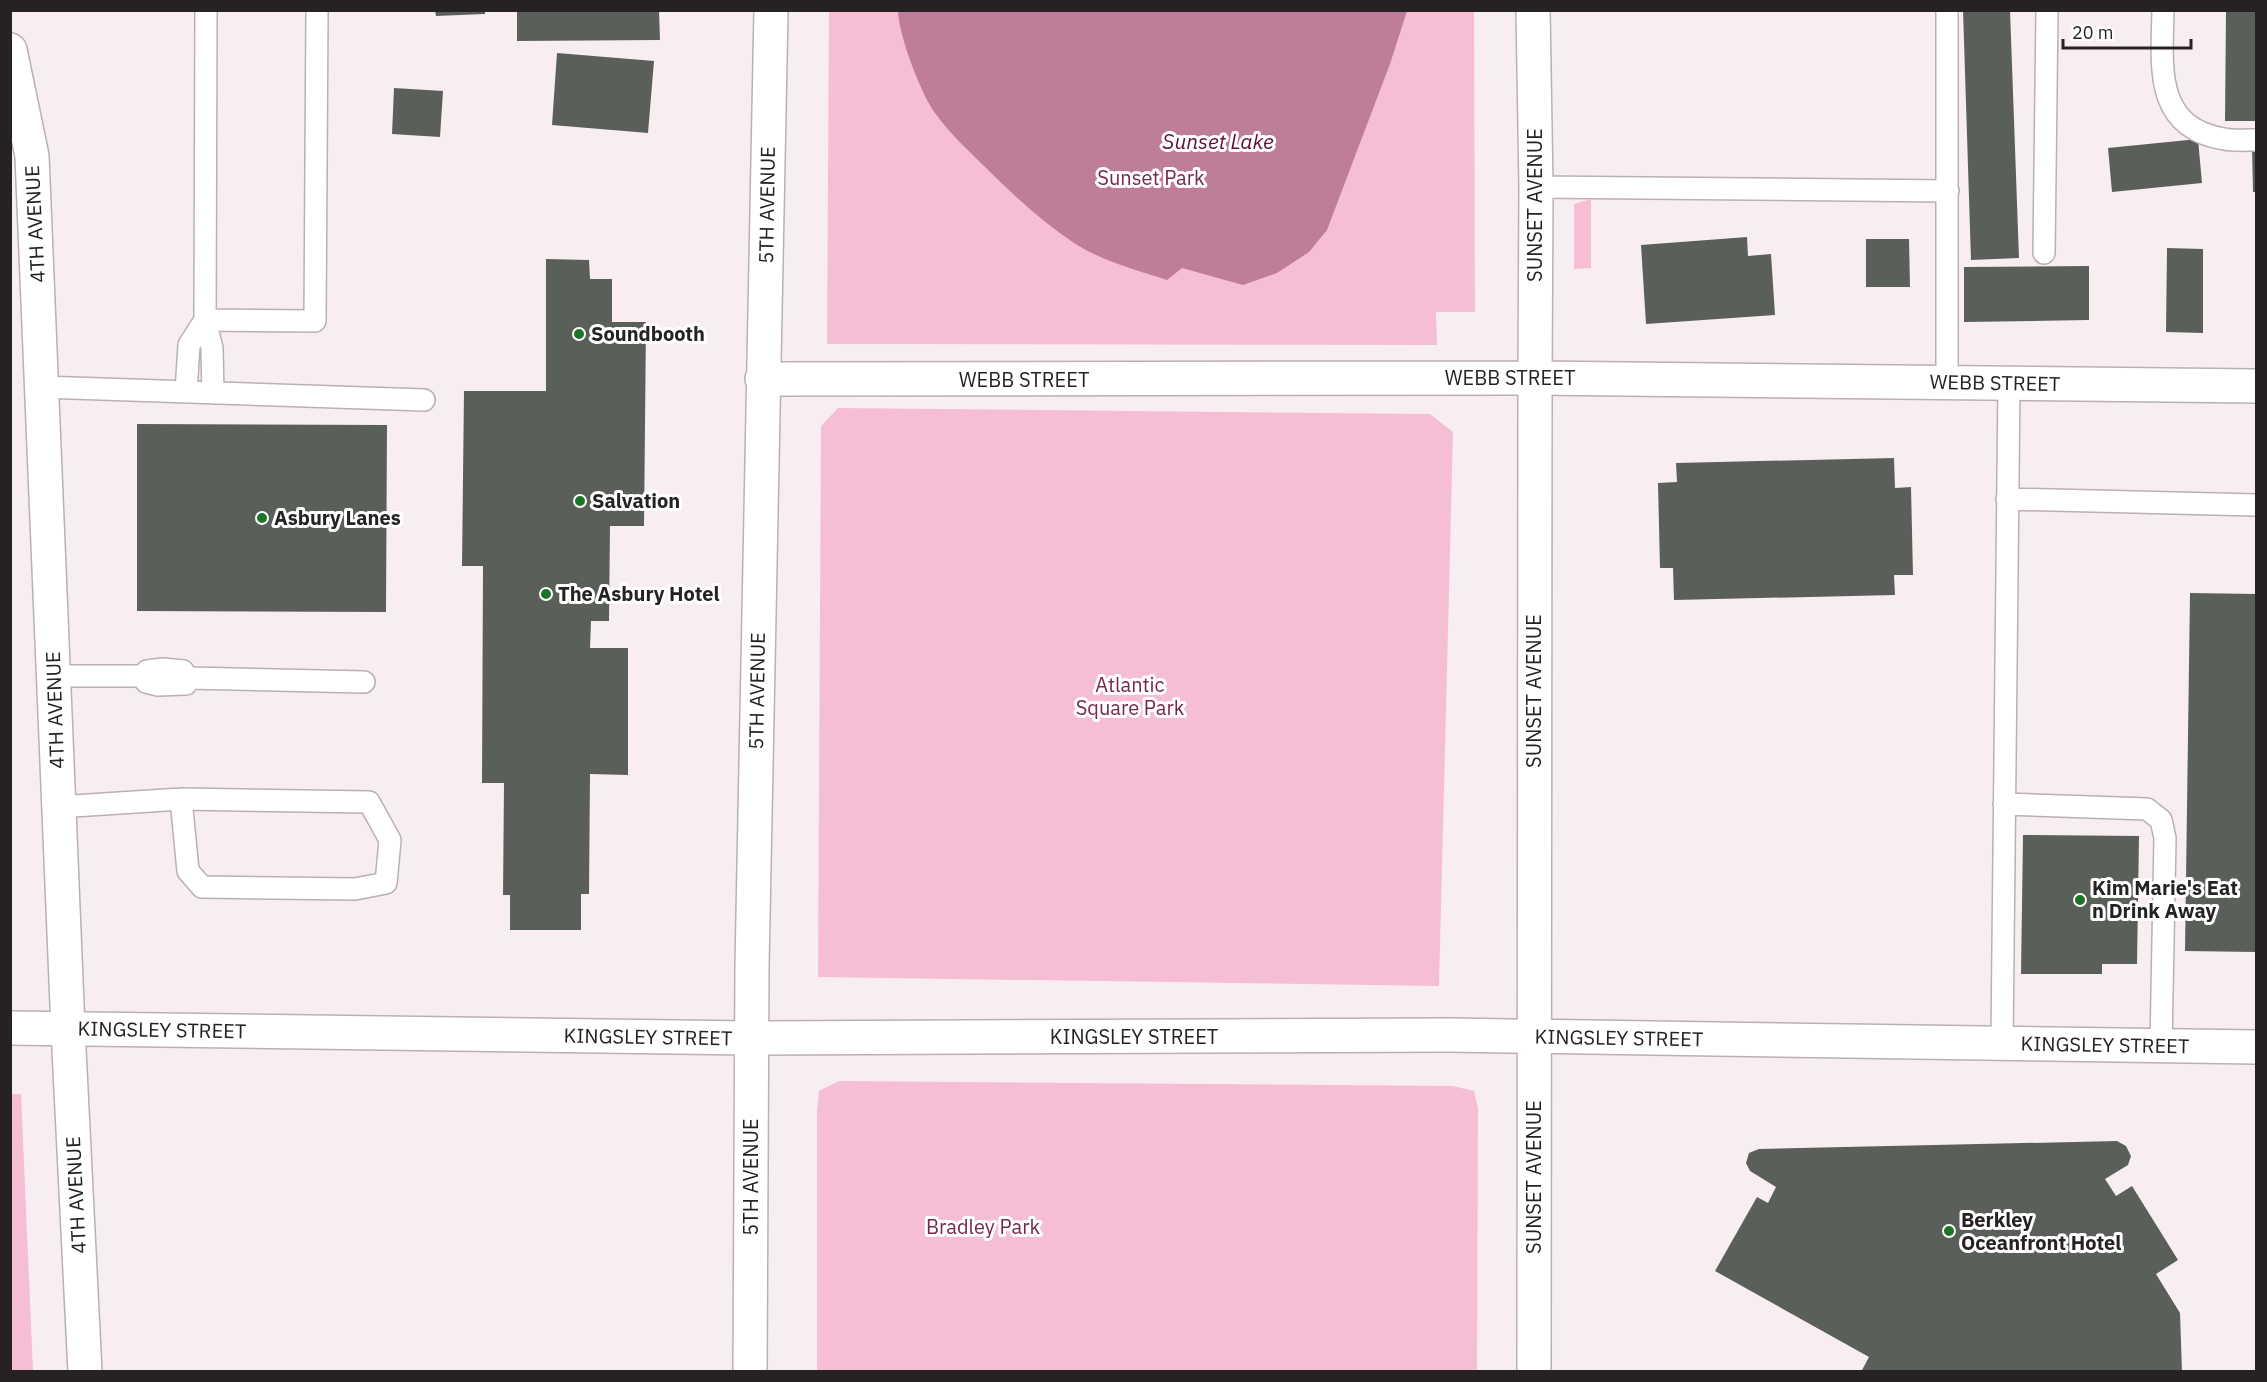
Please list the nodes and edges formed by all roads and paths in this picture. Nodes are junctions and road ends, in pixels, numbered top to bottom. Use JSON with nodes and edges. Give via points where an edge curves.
{"nodes":[{"id":1,"x":206,"y":10,"type":"edge"},
{"id":2,"x":317,"y":10,"type":"edge"},
{"id":3,"x":771,"y":10,"type":"edge"},
{"id":4,"x":1533,"y":10,"type":"edge"},
{"id":5,"x":1947,"y":10,"type":"edge"},
{"id":6,"x":2047,"y":10,"type":"edge"},
{"id":7,"x":2163,"y":10,"type":"edge"},
{"id":8,"x":10,"y":50,"type":"edge"},
{"id":9,"x":15,"y":90,"type":"edge"},
{"id":10,"x":2256,"y":140,"type":"edge"},
{"id":11,"x":1536,"y":187,"type":"junction"},
{"id":12,"x":1948,"y":191,"type":"junction"},
{"id":13,"x":2044,"y":253,"type":"dead end"},
{"id":14,"x":205,"y":320,"type":"junction"},
{"id":15,"x":1535,"y":378,"type":"junction"},
{"id":16,"x":762,"y":379,"type":"junction"},
{"id":17,"x":1947,"y":382,"type":"junction"},
{"id":18,"x":2009,"y":383,"type":"junction"},
{"id":19,"x":2256,"y":386,"type":"edge"},
{"id":20,"x":42,"y":387,"type":"junction"},
{"id":21,"x":186,"y":392,"type":"junction"},
{"id":22,"x":213,"y":393,"type":"junction"},
{"id":23,"x":424,"y":400,"type":"dead end"},
{"id":24,"x":2007,"y":499,"type":"junction"},
{"id":25,"x":2256,"y":505,"type":"edge"},
{"id":26,"x":53,"y":676,"type":"junction"},
{"id":27,"x":364,"y":682,"type":"dead end"},
{"id":28,"x":181,"y":799,"type":"junction"},
{"id":29,"x":2004,"y":804,"type":"junction"},
{"id":30,"x":58,"y":807,"type":"junction"},
{"id":31,"x":10,"y":1028,"type":"edge"},
{"id":32,"x":68,"y":1029,"type":"junction"},
{"id":33,"x":1534,"y":1037,"type":"junction"},
{"id":34,"x":751,"y":1038,"type":"junction"},
{"id":35,"x":2002,"y":1043,"type":"junction"},
{"id":36,"x":2161,"y":1045,"type":"junction"},
{"id":37,"x":2256,"y":1047,"type":"edge"},
{"id":38,"x":85,"y":1371,"type":"edge"},
{"id":39,"x":750,"y":1371,"type":"edge"},
{"id":40,"x":1534,"y":1371,"type":"edge"}],
"edges":[{"from":1,"to":14,"type":"lane"},
{"from":2,"to":14,"type":"lane","via":[[315,321]]},
{"from":3,"to":16,"type":"street","name":"5TH AVENUE"},
{"from":4,"to":11,"type":"street","name":"SUNSET AVENUE"},
{"from":5,"to":12,"type":"lane"},
{"from":6,"to":13,"type":"lane"},
{"from":7,"to":10,"type":"lane","via":[[2163,84],[2168,101],[2184,121],[2200,132],[2225,140]]},
{"from":8,"to":9,"type":"street","name":"4TH AVENUE"},
{"from":9,"to":20,"type":"street","name":"4TH AVENUE","via":[[32,156]]},
{"from":11,"to":12,"type":"lane"},
{"from":11,"to":15,"type":"street","name":"SUNSET AVENUE"},
{"from":12,"to":17,"type":"lane"},
{"from":14,"to":21,"type":"lane","via":[[189,345]]},
{"from":14,"to":22,"type":"lane","via":[[212,348]]},
{"from":15,"to":16,"type":"street","name":"WEBB STREET"},
{"from":15,"to":17,"type":"street","name":"WEBB STREET"},
{"from":15,"to":33,"type":"street","name":"SUNSET AVENUE"},
{"from":16,"to":34,"type":"street","name":"5TH AVENUE"},
{"from":17,"to":18,"type":"street","name":"WEBB STREET"},
{"from":18,"to":19,"type":"street","name":"WEBB STREET"},
{"from":18,"to":24,"type":"lane"},
{"from":20,"to":21,"type":"lane"},
{"from":20,"to":26,"type":"street","name":"4TH AVENUE"},
{"from":21,"to":22,"type":"lane"},
{"from":22,"to":23,"type":"lane"},
{"from":24,"to":25,"type":"lane"},
{"from":24,"to":29,"type":"lane"},
{"from":26,"to":27,"type":"lane","via":[[142,676],[147,671],[163,669],[183,671],[188,678]]},
{"from":26,"to":30,"type":"street","name":"4TH AVENUE"},
{"from":28,"to":28,"type":"lane","via":[[369,802],[390,840],[386,883],[355,889],[202,887],[188,871]]},
{"from":28,"to":30,"type":"lane"},
{"from":29,"to":35,"type":"lane"},
{"from":29,"to":36,"type":"lane","via":[[2147,809],[2161,820],[2165,838]]},
{"from":30,"to":32,"type":"street","name":"4TH AVENUE"},
{"from":31,"to":32,"type":"street","name":"KINGSLEY STREET"},
{"from":32,"to":34,"type":"street","name":"KINGSLEY STREET"},
{"from":32,"to":38,"type":"street","name":"4TH AVENUE"},
{"from":33,"to":34,"type":"street","name":"KINGSLEY STREET"},
{"from":33,"to":35,"type":"street","name":"KINGSLEY STREET"},
{"from":33,"to":40,"type":"street","name":"SUNSET AVENUE"},
{"from":34,"to":39,"type":"street","name":"5TH AVENUE"},
{"from":35,"to":36,"type":"street","name":"KINGSLEY STREET"},
{"from":36,"to":37,"type":"street","name":"KINGSLEY STREET"}]}
